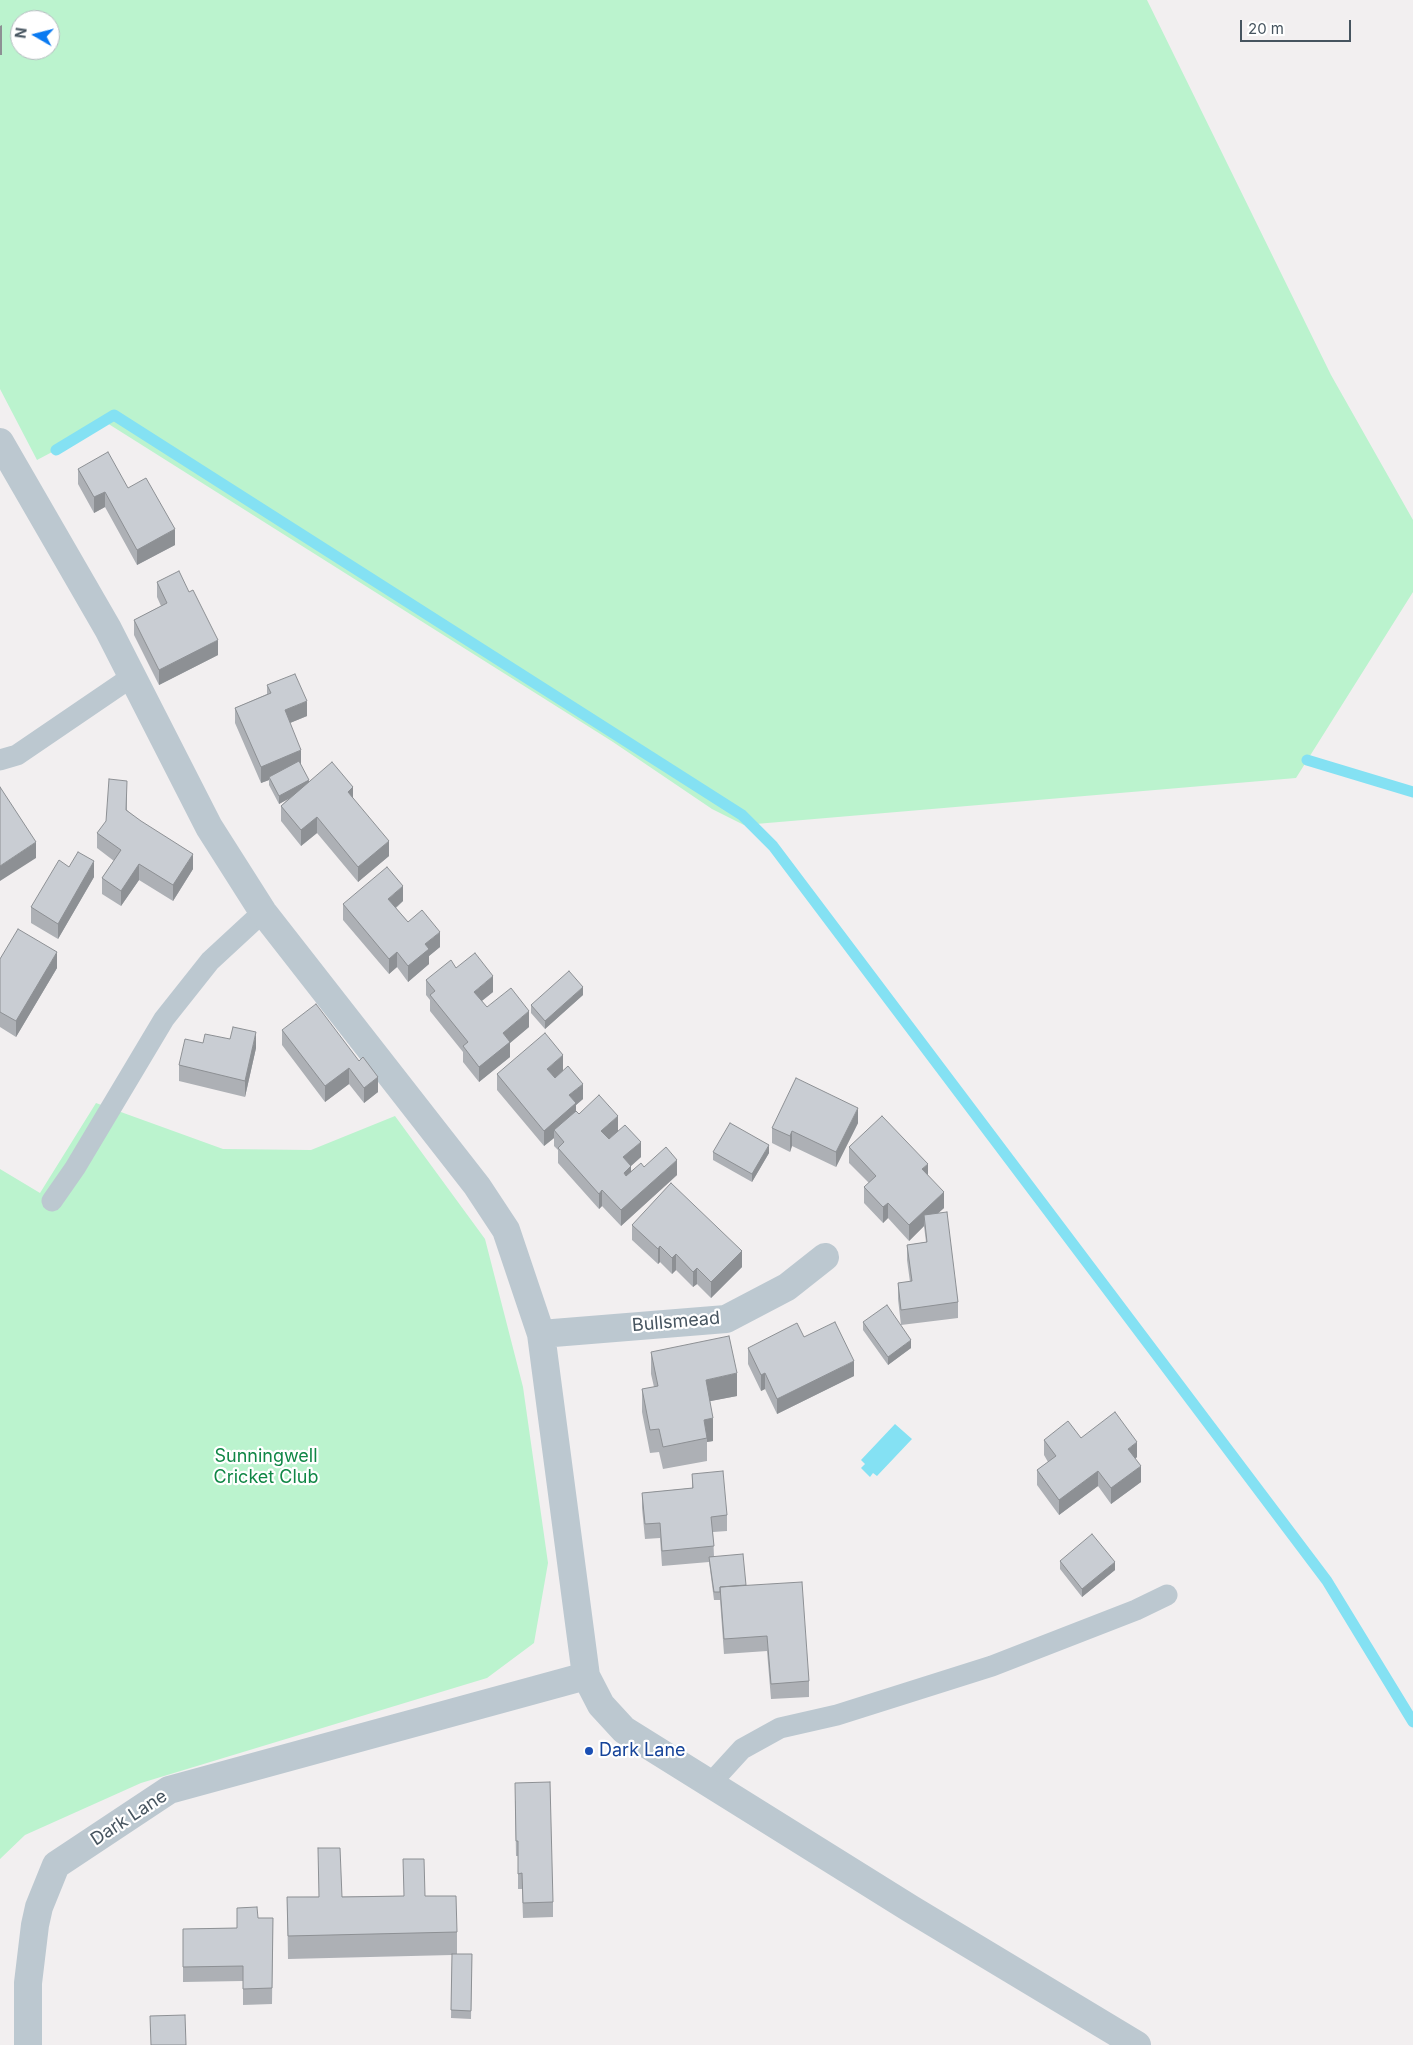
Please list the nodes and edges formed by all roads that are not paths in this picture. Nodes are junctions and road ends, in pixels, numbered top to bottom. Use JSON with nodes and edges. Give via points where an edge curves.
{"nodes":[{"id":1,"x":0,"y":442,"type":"edge"},
{"id":2,"x":133,"y":676,"type":"junction"},
{"id":3,"x":0,"y":760,"type":"edge"},
{"id":4,"x":263,"y":912,"type":"junction"},
{"id":5,"x":52,"y":1201,"type":"dead end"},
{"id":6,"x":825,"y":1257,"type":"dead end"},
{"id":7,"x":541,"y":1334,"type":"junction"},
{"id":8,"x":1167,"y":1595,"type":"dead end"},
{"id":9,"x":586,"y":1676,"type":"junction"},
{"id":10,"x":710,"y":1784,"type":"junction"},
{"id":11,"x":28,"y":2045,"type":"edge"},
{"id":12,"x":1137,"y":2045,"type":"edge"}],
"edges":[{"from":1,"to":2,"type":"street"},
{"from":2,"to":3,"type":"lane","via":[[17,755]]},
{"from":2,"to":4,"type":"street","via":[[210,827]]},
{"from":4,"to":5,"type":"lane","via":[[210,962],[164,1019]]},
{"from":4,"to":7,"type":"street","via":[[477,1186],[502,1223]]},
{"from":6,"to":7,"type":"street","name":"Bullsmead","via":[[787,1287],[726,1319]]},
{"from":7,"to":9,"type":"street"},
{"from":8,"to":10,"type":"lane","via":[[992,1666],[837,1715],[780,1728],[742,1749]]},
{"from":9,"to":10,"type":"street","via":[[600,1705],[624,1730]]},
{"from":9,"to":11,"type":"street","name":"Dark Lane","via":[[169,1790],[56,1865],[39,1906],[35,1925],[28,1983]]},
{"from":10,"to":12,"type":"street"}]}
